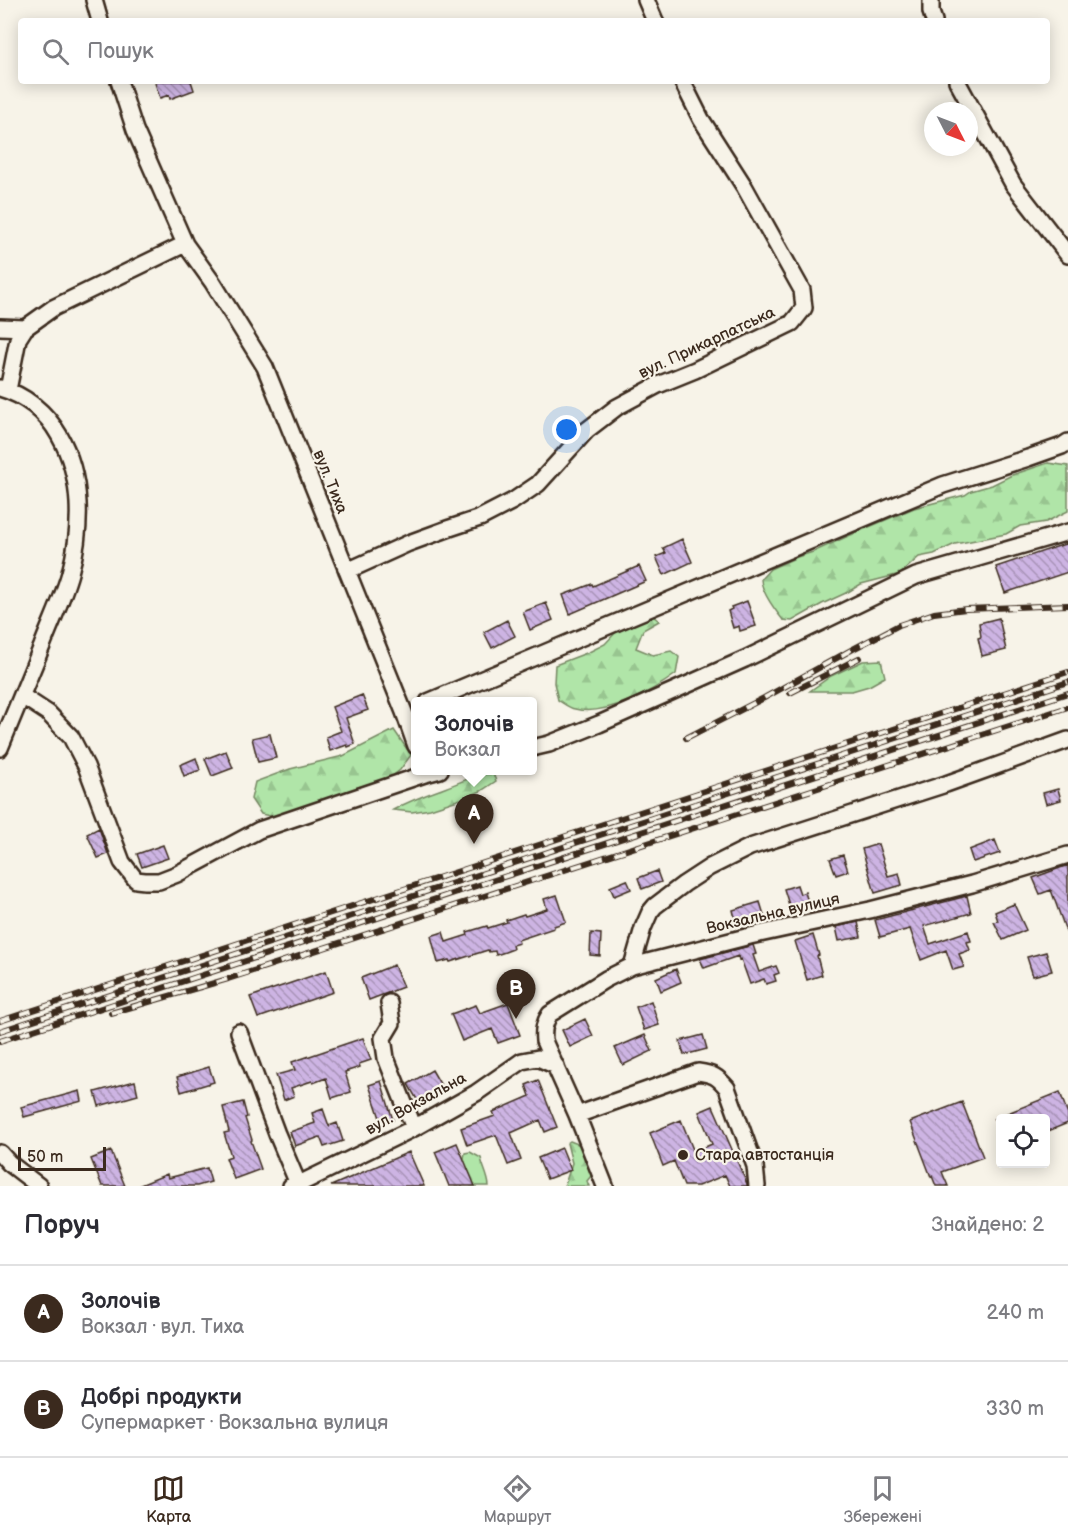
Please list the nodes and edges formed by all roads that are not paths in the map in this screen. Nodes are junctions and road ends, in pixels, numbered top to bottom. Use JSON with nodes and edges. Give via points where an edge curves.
{"nodes":[{"id":1,"x":94,"y":0,"type":"edge"},
{"id":2,"x":646,"y":0,"type":"edge"},
{"id":3,"x":931,"y":0,"type":"edge"},
{"id":4,"x":99,"y":18,"type":"edge"},
{"id":5,"x":654,"y":18,"type":"edge"},
{"id":6,"x":933,"y":18,"type":"edge"},
{"id":7,"x":120,"y":84,"type":"edge"},
{"id":8,"x":684,"y":84,"type":"edge"},
{"id":9,"x":959,"y":84,"type":"edge"},
{"id":10,"x":185,"y":244,"type":"junction"},
{"id":11,"x":1068,"y":255,"type":"edge"},
{"id":12,"x":0,"y":327,"type":"edge"},
{"id":13,"x":25,"y":328,"type":"junction"},
{"id":14,"x":4,"y":389,"type":"edge"},
{"id":15,"x":1068,"y":442,"type":"edge"},
{"id":16,"x":1068,"y":532,"type":"edge"},
{"id":17,"x":346,"y":571,"type":"junction"},
{"id":18,"x":22,"y":696,"type":"junction"},
{"id":19,"x":440,"y":697,"type":"edge"},
{"id":20,"x":410,"y":709,"type":"edge"},
{"id":21,"x":1068,"y":740,"type":"edge"},
{"id":22,"x":537,"y":747,"type":"edge"},
{"id":23,"x":0,"y":748,"type":"edge"},
{"id":24,"x":421,"y":775,"type":"edge"},
{"id":25,"x":1068,"y":855,"type":"edge"},
{"id":26,"x":632,"y":966,"type":"junction"},
{"id":27,"x":389,"y":1003,"type":"dead end"},
{"id":28,"x":239,"y":1032,"type":"dead end"},
{"id":29,"x":556,"y":1066,"type":"junction"},
{"id":30,"x":577,"y":1114,"type":"junction"},
{"id":31,"x":414,"y":1128,"type":"junction"},
{"id":32,"x":0,"y":1154,"type":"edge"},
{"id":33,"x":296,"y":1185,"type":"edge"},
{"id":34,"x":39,"y":1186,"type":"edge"},
{"id":35,"x":605,"y":1186,"type":"edge"},
{"id":36,"x":757,"y":1186,"type":"edge"}],
"edges":[{"from":1,"to":4,"type":"street"},
{"from":2,"to":5,"type":"street"},
{"from":3,"to":6,"type":"street"},
{"from":7,"to":10,"type":"street","name":"вул. Тиха","via":[[135,130]]},
{"from":8,"to":17,"type":"street","name":"вул. Прикарпатська","via":[[802,290],[804,308],[792,323],[617,407],[587,430],[538,484],[513,501],[480,519],[409,543]]},
{"from":9,"to":11,"type":"street","via":[[1013,184]]},
{"from":10,"to":13,"type":"street","via":[[53,309]]},
{"from":10,"to":17,"type":"street","name":"вул. Тиха","via":[[265,367]]},
{"from":12,"to":13,"type":"street"},
{"from":13,"to":14,"type":"street","via":[[18,339]]},
{"from":14,"to":18,"type":"street","via":[[22,396],[54,426],[78,489],[79,523],[70,573]]},
{"from":15,"to":19,"type":"street","via":[[943,485]]},
{"from":16,"to":22,"type":"street","via":[[916,576],[745,659],[599,724]]},
{"from":17,"to":20,"type":"street","name":"вул. Тиха"},
{"from":18,"to":23,"type":"street"},
{"from":18,"to":24,"type":"street","via":[[48,713],[71,737],[122,862],[136,880],[168,878],[260,830]]},
{"from":21,"to":26,"type":"street","via":[[750,847],[710,867],[650,912]]},
{"from":25,"to":26,"type":"street","name":"Вокзальна вулиця","via":[[882,907]]},
{"from":26,"to":29,"type":"street","name":"Вокзальна вулиця","via":[[550,1014],[544,1023],[544,1041]]},
{"from":27,"to":31,"type":"street","via":[[392,1023],[383,1038],[386,1058]]},
{"from":28,"to":33,"type":"street"},
{"from":29,"to":30,"type":"street","name":"Вокзальна вулиця"},
{"from":29,"to":31,"type":"street","name":"вул. Вокзальна","via":[[538,1058],[522,1061]]},
{"from":30,"to":35,"type":"street","name":"Вокзальна вулиця"},
{"from":30,"to":36,"type":"street","via":[[698,1072],[711,1074],[727,1088],[755,1166]]},
{"from":31,"to":33,"type":"street","name":"вул. Вокзальна"},
{"from":32,"to":34,"type":"street"}]}
